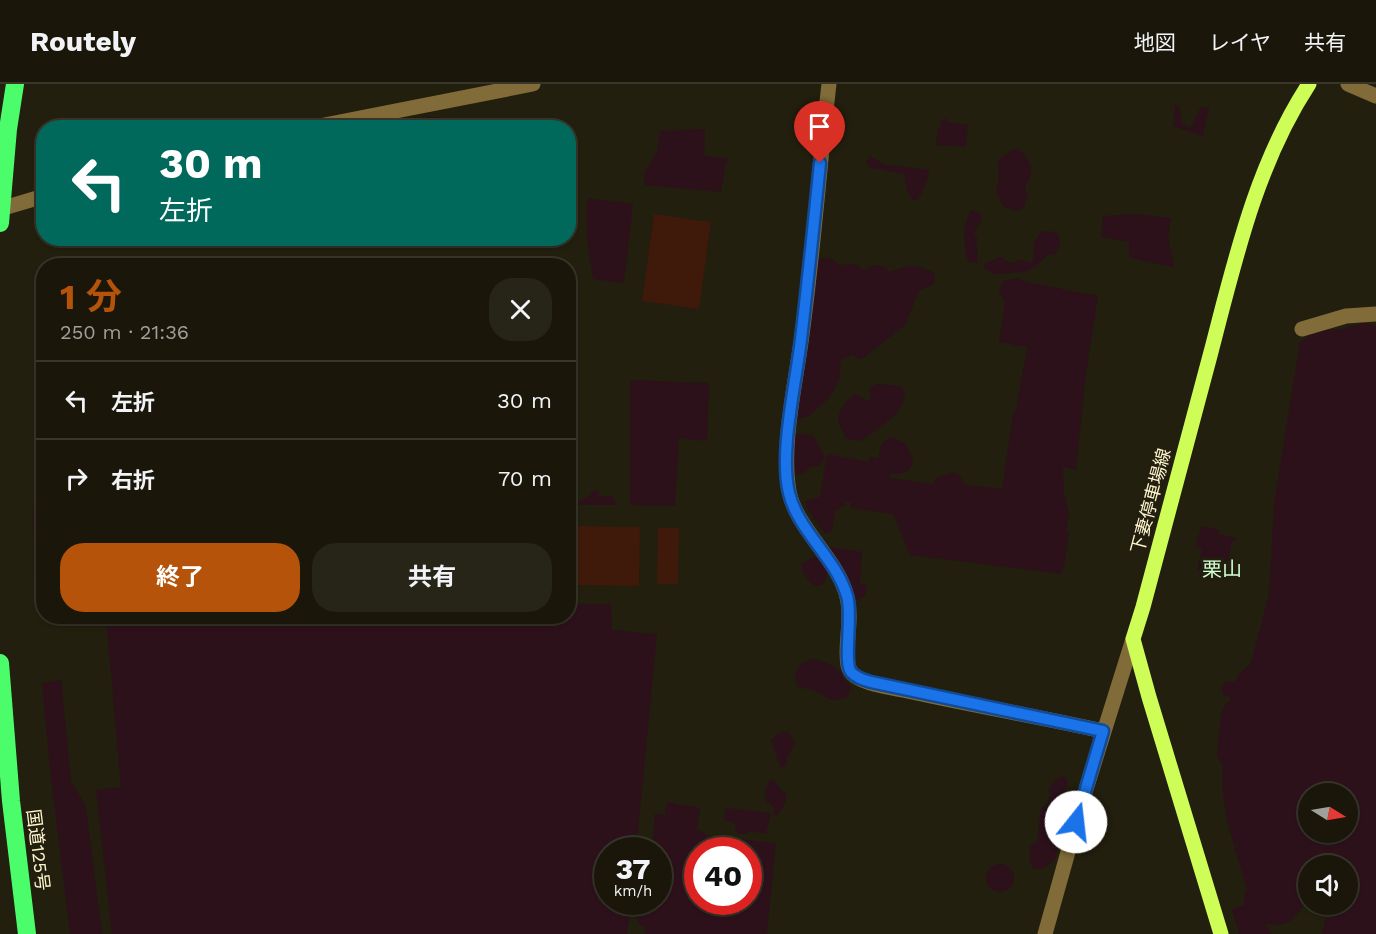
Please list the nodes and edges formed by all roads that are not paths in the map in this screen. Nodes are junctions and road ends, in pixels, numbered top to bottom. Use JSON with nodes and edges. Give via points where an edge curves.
{"nodes":[{"id":1,"x":15,"y":84,"type":"edge"},
{"id":2,"x":533,"y":84,"type":"edge"},
{"id":3,"x":829,"y":84,"type":"edge"},
{"id":4,"x":1309,"y":84,"type":"edge"},
{"id":5,"x":1348,"y":84,"type":"edge"},
{"id":6,"x":481,"y":90,"type":"edge"},
{"id":7,"x":1376,"y":96,"type":"edge"},
{"id":8,"x":345,"y":120,"type":"edge"},
{"id":9,"x":36,"y":199,"type":"edge"},
{"id":10,"x":0,"y":213,"type":"edge"},
{"id":11,"x":1376,"y":314,"type":"edge"},
{"id":12,"x":1302,"y":329,"type":"dead end"},
{"id":13,"x":1133,"y":639,"type":"junction"},
{"id":14,"x":0,"y":663,"type":"edge"},
{"id":15,"x":1103,"y":731,"type":"junction"},
{"id":16,"x":27,"y":934,"type":"edge"},
{"id":17,"x":1045,"y":934,"type":"edge"},
{"id":18,"x":1221,"y":934,"type":"edge"}],
"edges":[{"from":1,"to":10,"type":"highway"},
{"from":2,"to":6,"type":"street"},
{"from":3,"to":15,"type":"street","via":[[787,472],[788,489],[797,513],[846,593],[850,670],[871,682]]},
{"from":4,"to":13,"type":"main road","name":"下妻停車場線","via":[[1286,122],[1253,200]]},
{"from":5,"to":7,"type":"street"},
{"from":6,"to":8,"type":"street"},
{"from":9,"to":10,"type":"street"},
{"from":11,"to":12,"type":"street","via":[[1346,316]]},
{"from":13,"to":15,"type":"street"},
{"from":13,"to":18,"type":"main road"},
{"from":14,"to":16,"type":"highway","name":"国道125号"},
{"from":15,"to":17,"type":"street"}]}
